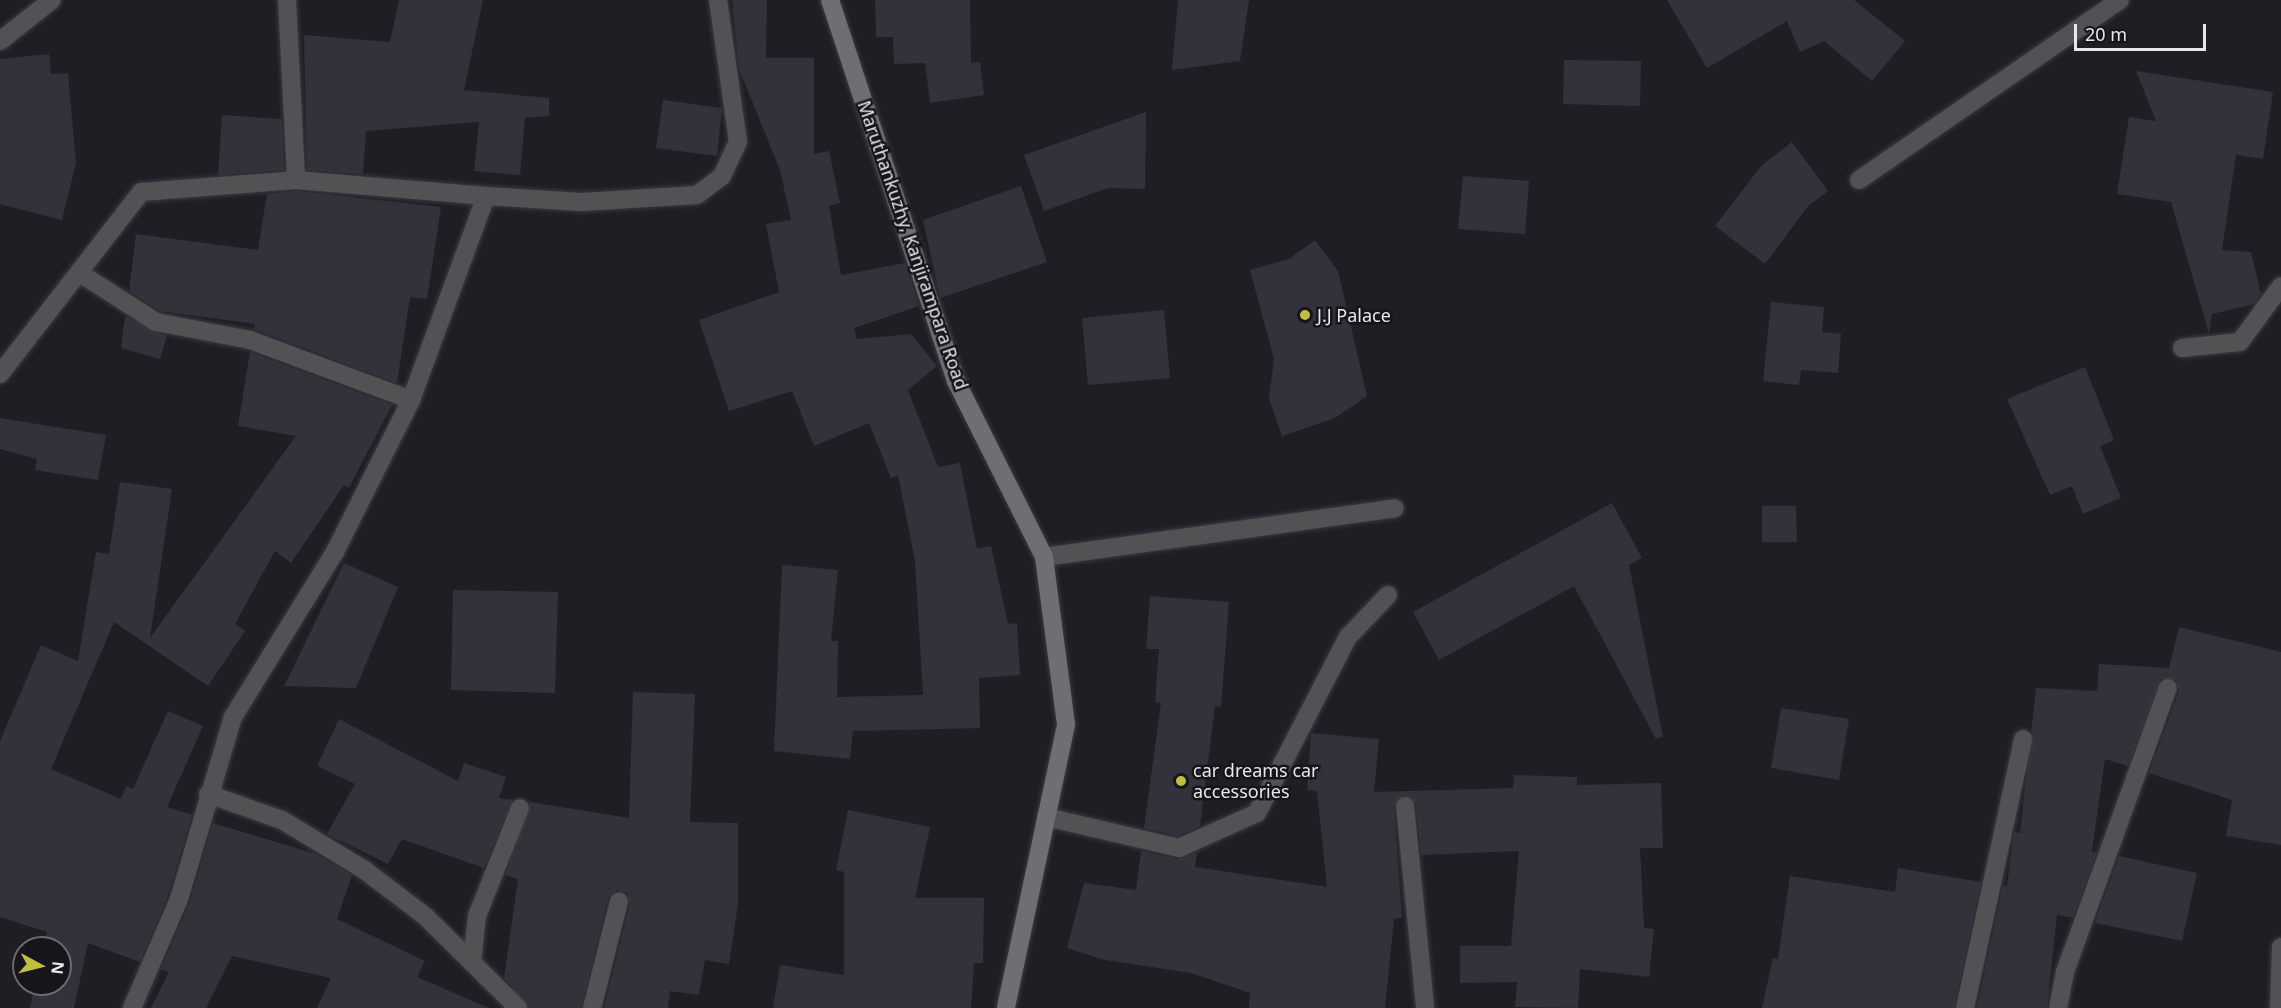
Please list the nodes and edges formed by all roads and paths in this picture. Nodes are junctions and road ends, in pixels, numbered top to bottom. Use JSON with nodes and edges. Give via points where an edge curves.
{"nodes":[{"id":1,"x":52,"y":0,"type":"edge"},
{"id":2,"x":287,"y":0,"type":"edge"},
{"id":3,"x":718,"y":0,"type":"edge"},
{"id":4,"x":830,"y":0,"type":"edge"},
{"id":5,"x":2120,"y":0,"type":"edge"},
{"id":6,"x":0,"y":41,"type":"edge"},
{"id":7,"x":296,"y":180,"type":"junction"},
{"id":8,"x":1859,"y":180,"type":"dead end"},
{"id":9,"x":486,"y":196,"type":"junction"},
{"id":10,"x":81,"y":274,"type":"junction"},
{"id":11,"x":2281,"y":286,"type":"edge"},
{"id":12,"x":2182,"y":348,"type":"dead end"},
{"id":13,"x":0,"y":374,"type":"edge"},
{"id":14,"x":411,"y":400,"type":"junction"},
{"id":15,"x":1395,"y":508,"type":"dead end"},
{"id":16,"x":1044,"y":557,"type":"junction"},
{"id":17,"x":1388,"y":595,"type":"dead end"},
{"id":18,"x":2168,"y":688,"type":"dead end"},
{"id":19,"x":2023,"y":739,"type":"dead end"},
{"id":20,"x":208,"y":794,"type":"junction"},
{"id":21,"x":1405,"y":806,"type":"dead end"},
{"id":22,"x":520,"y":808,"type":"dead end"},
{"id":23,"x":1046,"y":817,"type":"junction"},
{"id":24,"x":619,"y":901,"type":"dead end"},
{"id":25,"x":2281,"y":947,"type":"edge"},
{"id":26,"x":472,"y":962,"type":"junction"},
{"id":27,"x":132,"y":1008,"type":"edge"},
{"id":28,"x":518,"y":1008,"type":"edge"},
{"id":29,"x":592,"y":1008,"type":"edge"},
{"id":30,"x":1006,"y":1008,"type":"edge"},
{"id":31,"x":1425,"y":1008,"type":"edge"},
{"id":32,"x":1965,"y":1008,"type":"edge"},
{"id":33,"x":2058,"y":1008,"type":"edge"},
{"id":34,"x":2279,"y":1008,"type":"edge"}],
"edges":[{"from":1,"to":6,"type":"street"},
{"from":2,"to":7,"type":"street"},
{"from":3,"to":9,"type":"street","via":[[738,142],[722,176],[697,195],[582,202]]},
{"from":4,"to":16,"type":"main road","name":"Maruthankuzhy, Kanjirampara Road","via":[[956,381]]},
{"from":5,"to":8,"type":"street"},
{"from":7,"to":9,"type":"street"},
{"from":7,"to":10,"type":"street","via":[[141,192]]},
{"from":9,"to":14,"type":"street"},
{"from":10,"to":13,"type":"street"},
{"from":10,"to":14,"type":"street","via":[[156,322],[250,340]]},
{"from":11,"to":12,"type":"street","via":[[2240,342]]},
{"from":14,"to":20,"type":"street","via":[[335,552],[233,717]]},
{"from":15,"to":16,"type":"street"},
{"from":16,"to":23,"type":"main road","name":"Maruthankuzhy, Kanjirampara Road","via":[[1066,725]]},
{"from":17,"to":23,"type":"street","via":[[1348,638],[1257,813],[1179,848]]},
{"from":18,"to":33,"type":"street","via":[[2066,972]]},
{"from":19,"to":32,"type":"street"},
{"from":20,"to":26,"type":"street","via":[[282,820],[363,869],[424,916]]},
{"from":20,"to":27,"type":"street","via":[[179,899]]},
{"from":21,"to":31,"type":"street"},
{"from":22,"to":26,"type":"street","via":[[477,916]]},
{"from":23,"to":30,"type":"main road","name":"Maruthankuzhy, Kanjirampara Road"},
{"from":24,"to":29,"type":"street"},
{"from":25,"to":34,"type":"street"},
{"from":26,"to":28,"type":"street"}]}
